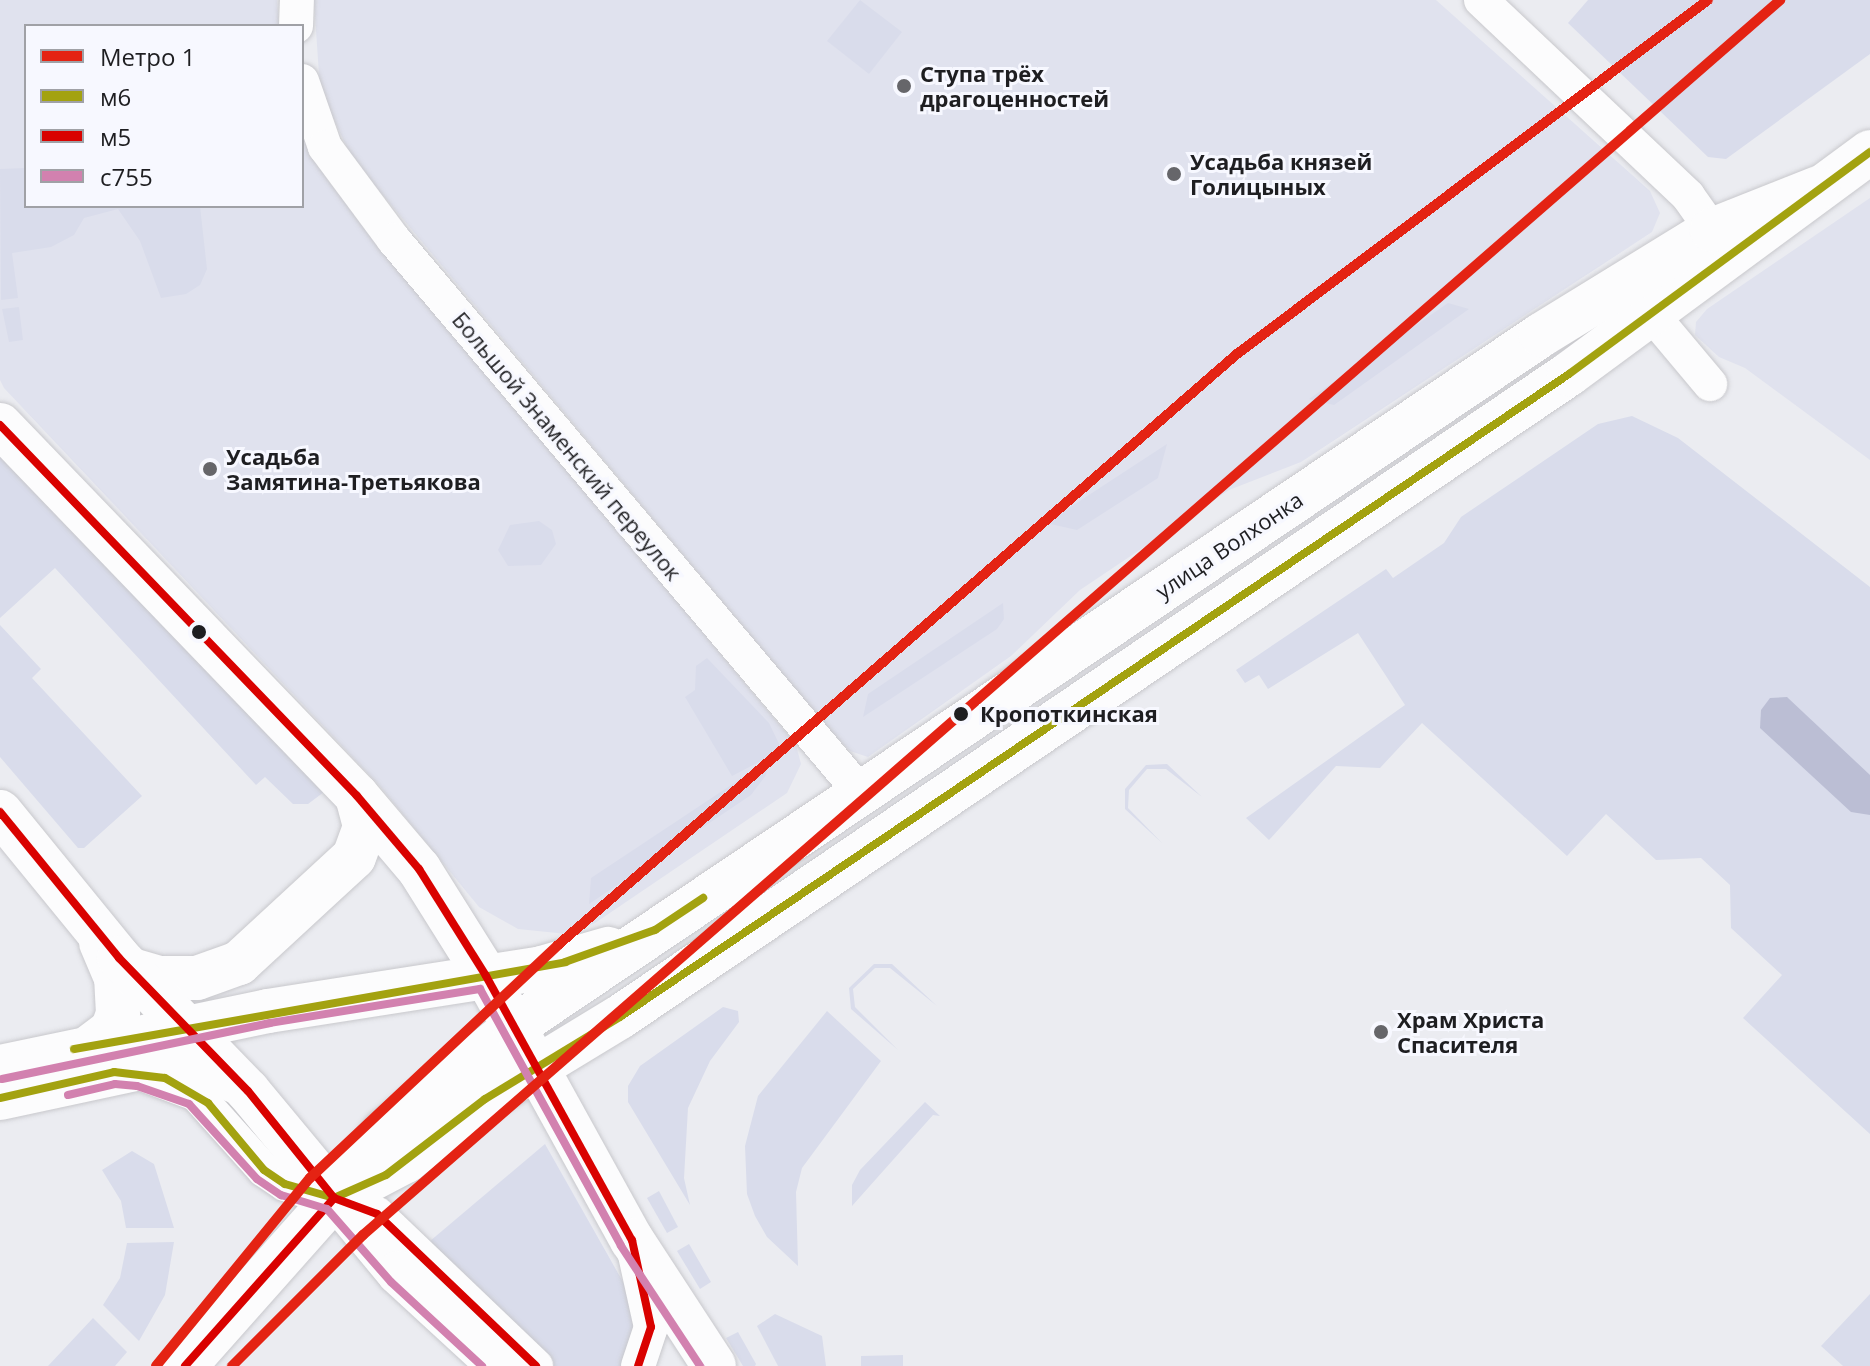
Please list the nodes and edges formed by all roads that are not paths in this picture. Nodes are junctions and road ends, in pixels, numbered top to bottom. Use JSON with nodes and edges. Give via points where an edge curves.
{"nodes":[{"id":1,"x":297,"y":0,"type":"edge"},
{"id":2,"x":1481,"y":0,"type":"edge"},
{"id":3,"x":296,"y":24,"type":"edge"},
{"id":4,"x":304,"y":87,"type":"edge"},
{"id":5,"x":1870,"y":152,"type":"edge"},
{"id":6,"x":1818,"y":188,"type":"junction"},
{"id":7,"x":1712,"y":230,"type":"junction"},
{"id":8,"x":1653,"y":316,"type":"junction"},
{"id":9,"x":1710,"y":384,"type":"dead end"},
{"id":10,"x":0,"y":425,"type":"edge"},
{"id":11,"x":861,"y":793,"type":"junction"},
{"id":12,"x":357,"y":796,"type":"junction"},
{"id":13,"x":0,"y":812,"type":"edge"},
{"id":14,"x":93,"y":926,"type":"junction"},
{"id":15,"x":655,"y":930,"type":"junction"},
{"id":16,"x":128,"y":969,"type":"junction"},
{"id":17,"x":486,"y":976,"type":"junction"},
{"id":18,"x":185,"y":1026,"type":"junction"},
{"id":19,"x":514,"y":1027,"type":"junction"},
{"id":20,"x":103,"y":1058,"type":"junction"},
{"id":21,"x":0,"y":1067,"type":"edge"},
{"id":22,"x":536,"y":1067,"type":"junction"},
{"id":23,"x":248,"y":1091,"type":"junction"},
{"id":24,"x":0,"y":1098,"type":"edge"},
{"id":25,"x":334,"y":1198,"type":"junction"},
{"id":26,"x":632,"y":1240,"type":"junction"},
{"id":27,"x":713,"y":1365,"type":"edge"},
{"id":28,"x":185,"y":1366,"type":"edge"},
{"id":29,"x":500,"y":1366,"type":"edge"},
{"id":30,"x":536,"y":1366,"type":"edge"},
{"id":31,"x":638,"y":1366,"type":"edge"}],
"edges":[{"from":1,"to":3,"type":"street"},
{"from":2,"to":7,"type":"street","via":[[1688,196]]},
{"from":4,"to":11,"type":"street","name":"Большой Знаменский переулок","via":[[325,147],[385,228]]},
{"from":5,"to":6,"type":"main road","name":"улица Волхонка"},
{"from":6,"to":7,"type":"main road","name":"улица Волхонка"},
{"from":6,"to":8,"type":"main road","name":"улица Волхонка"},
{"from":7,"to":11,"type":"main road","name":"улица Волхонка","via":[[1529,343]]},
{"from":8,"to":9,"type":"street"},
{"from":8,"to":22,"type":"main road","name":"улица Волхонка","via":[[632,1009]]},
{"from":10,"to":12,"type":"main road"},
{"from":11,"to":15,"type":"main road","name":"улица Волхонка"},
{"from":12,"to":16,"type":"main road","via":[[365,826],[354,857],[239,963],[197,978],[160,978]]},
{"from":12,"to":17,"type":"main road","via":[[419,869]]},
{"from":13,"to":14,"type":"main road"},
{"from":14,"to":16,"type":"main road"},
{"from":14,"to":20,"type":"main road","via":[[112,964],[119,997]]},
{"from":15,"to":17,"type":"main road","name":"улица Волхонка","via":[[590,956]]},
{"from":15,"to":19,"type":"main road","name":"улица Волхонка"},
{"from":16,"to":18,"type":"main road"},
{"from":17,"to":18,"type":"main road","name":"улица Волхонка"},
{"from":17,"to":19,"type":"main road"},
{"from":18,"to":20,"type":"main road","name":"улица Волхонка"},
{"from":18,"to":23,"type":"main road"},
{"from":19,"to":22,"type":"main road"},
{"from":19,"to":25,"type":"main road","name":"улица Волхонка","via":[[384,1132]]},
{"from":20,"to":21,"type":"main road"},
{"from":20,"to":23,"type":"main road","via":[[193,1066],[225,1074]]},
{"from":20,"to":24,"type":"main road"},
{"from":20,"to":25,"type":"street","via":[[196,1094],[264,1170],[285,1184]]},
{"from":22,"to":25,"type":"main road","name":"улица Волхонка","via":[[396,1168]]},
{"from":22,"to":26,"type":"main road"},
{"from":23,"to":25,"type":"main road"},
{"from":25,"to":28,"type":"main road","name":"улица Волхонка"},
{"from":25,"to":29,"type":"main road","via":[[399,1273]]},
{"from":25,"to":30,"type":"street","via":[[377,1214]]},
{"from":26,"to":27,"type":"main road"},
{"from":26,"to":31,"type":"street","via":[[651,1327]]}]}
